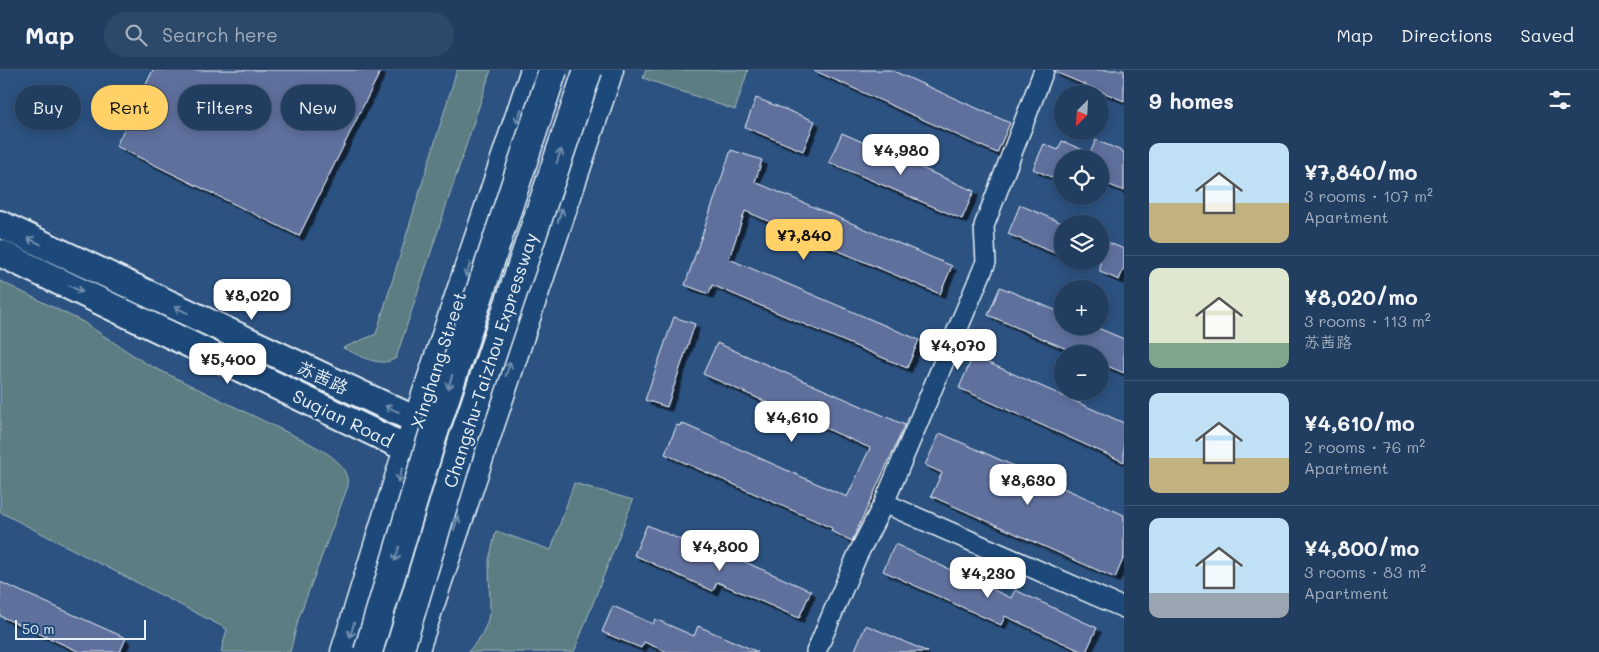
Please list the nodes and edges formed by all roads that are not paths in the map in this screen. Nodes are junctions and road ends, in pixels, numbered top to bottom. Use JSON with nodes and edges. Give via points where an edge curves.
{"nodes":[{"id":1,"x":535,"y":70,"type":"edge"},
{"id":2,"x":553,"y":70,"type":"edge"},
{"id":3,"x":1044,"y":70,"type":"edge"},
{"id":4,"x":603,"y":71,"type":"edge"},
{"id":5,"x":0,"y":224,"type":"edge"},
{"id":6,"x":0,"y":253,"type":"edge"},
{"id":7,"x":418,"y":421,"type":"junction"},
{"id":8,"x":408,"y":449,"type":"junction"},
{"id":9,"x":475,"y":466,"type":"junction"},
{"id":10,"x":884,"y":503,"type":"junction"},
{"id":11,"x":1124,"y":608,"type":"edge"},
{"id":12,"x":344,"y":652,"type":"edge"},
{"id":13,"x":368,"y":652,"type":"edge"},
{"id":14,"x":399,"y":652,"type":"edge"},
{"id":15,"x":414,"y":652,"type":"edge"},
{"id":16,"x":816,"y":652,"type":"edge"}],
"edges":[{"from":1,"to":7,"type":"main road","name":"Xinghang Street","one_way":true},
{"from":2,"to":13,"type":"main road","name":"Changshu-Taizhou Expressway","one_way":true,"bridge":true,"via":[[432,438]]},
{"from":3,"to":10,"type":"street","via":[[984,226],[986,262]]},
{"from":9,"to":4,"type":"main road","one_way":true},
{"from":14,"to":4,"type":"main road","name":"Changshu-Taizhou Expressway","one_way":true,"bridge":true,"via":[[460,449]]},
{"from":7,"to":5,"type":"main road","name":"苏茜路","one_way":true},
{"from":6,"to":8,"type":"main road","name":"Suqian Road","one_way":true},
{"from":7,"to":8,"type":"main road","name":"Xinghang Street"},
{"from":7,"to":9,"type":"main road","name":"苏茜路"},
{"from":8,"to":9,"type":"main road","name":"Suqian Road"},
{"from":8,"to":12,"type":"main road","name":"Xinghang Street","one_way":true},
{"from":15,"to":9,"type":"main road","one_way":true},
{"from":10,"to":11,"type":"street"},
{"from":10,"to":16,"type":"street","via":[[857,556]]}]}
